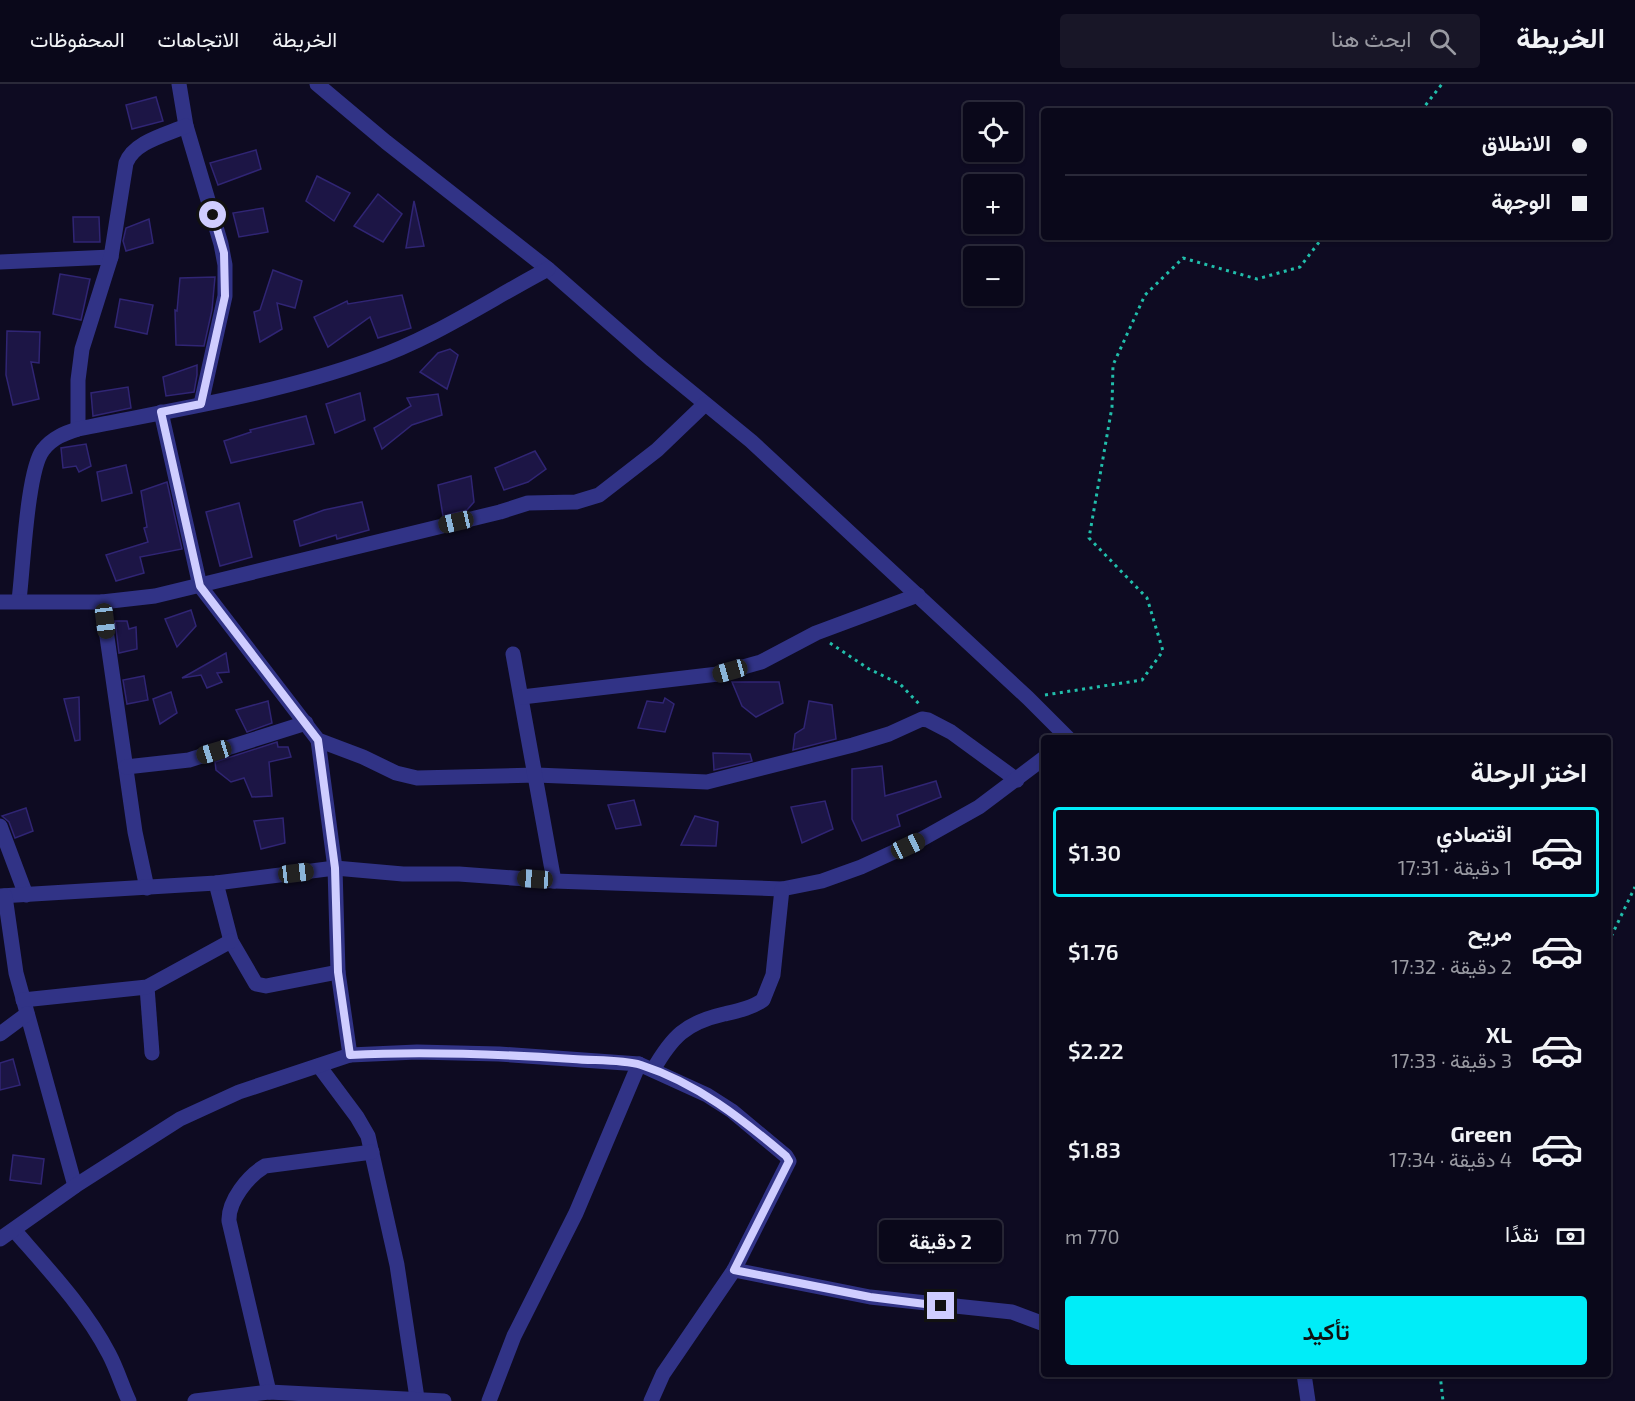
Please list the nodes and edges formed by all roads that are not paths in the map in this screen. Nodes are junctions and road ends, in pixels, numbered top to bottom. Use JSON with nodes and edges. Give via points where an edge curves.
{"nodes":[{"id":1,"x":179,"y":84,"type":"edge"},
{"id":2,"x":317,"y":84,"type":"edge"},
{"id":3,"x":186,"y":126,"type":"junction"},
{"id":4,"x":111,"y":257,"type":"junction"},
{"id":5,"x":0,"y":262,"type":"edge"},
{"id":6,"x":548,"y":269,"type":"junction"},
{"id":7,"x":201,"y":404,"type":"junction"},
{"id":8,"x":705,"y":404,"type":"junction"},
{"id":9,"x":161,"y":412,"type":"junction"},
{"id":10,"x":78,"y":429,"type":"junction"},
{"id":11,"x":200,"y":586,"type":"junction"},
{"id":12,"x":918,"y":595,"type":"junction"},
{"id":13,"x":20,"y":600,"type":"junction"},
{"id":14,"x":0,"y":602,"type":"edge"},
{"id":15,"x":102,"y":602,"type":"junction"},
{"id":16,"x":513,"y":654,"type":"dead end"},
{"id":17,"x":522,"y":697,"type":"junction"},
{"id":18,"x":306,"y":723,"type":"junction"},
{"id":19,"x":1065,"y":735,"type":"edge"},
{"id":20,"x":318,"y":740,"type":"junction"},
{"id":21,"x":1041,"y":760,"type":"edge"},
{"id":22,"x":126,"y":767,"type":"junction"},
{"id":23,"x":536,"y":775,"type":"junction"},
{"id":24,"x":1017,"y":780,"type":"junction"},
{"id":25,"x":0,"y":826,"type":"edge"},
{"id":26,"x":335,"y":868,"type":"junction"},
{"id":27,"x":554,"y":881,"type":"junction"},
{"id":28,"x":216,"y":883,"type":"junction"},
{"id":29,"x":147,"y":888,"type":"junction"},
{"id":30,"x":782,"y":889,"type":"junction"},
{"id":31,"x":26,"y":895,"type":"junction"},
{"id":32,"x":2,"y":896,"type":"edge"},
{"id":33,"x":231,"y":941,"type":"junction"},
{"id":34,"x":338,"y":972,"type":"junction"},
{"id":35,"x":147,"y":987,"type":"junction"},
{"id":36,"x":25,"y":1007,"type":"junction"},
{"id":37,"x":0,"y":1034,"type":"edge"},
{"id":38,"x":152,"y":1053,"type":"dead end"},
{"id":39,"x":350,"y":1055,"type":"junction"},
{"id":40,"x":319,"y":1066,"type":"junction"},
{"id":41,"x":646,"y":1067,"type":"junction"},
{"id":42,"x":372,"y":1152,"type":"junction"},
{"id":43,"x":75,"y":1186,"type":"junction"},
{"id":44,"x":14,"y":1230,"type":"junction"},
{"id":45,"x":0,"y":1239,"type":"edge"},
{"id":46,"x":734,"y":1270,"type":"junction"},
{"id":47,"x":1041,"y":1323,"type":"edge"},
{"id":48,"x":1304,"y":1377,"type":"edge"},
{"id":49,"x":269,"y":1392,"type":"junction"},
{"id":50,"x":417,"y":1398,"type":"junction"},
{"id":51,"x":129,"y":1401,"type":"edge"},
{"id":52,"x":195,"y":1401,"type":"edge"},
{"id":53,"x":444,"y":1401,"type":"edge"},
{"id":54,"x":489,"y":1401,"type":"edge"},
{"id":55,"x":651,"y":1401,"type":"edge"},
{"id":56,"x":1308,"y":1401,"type":"edge"}],
"edges":[{"from":1,"to":3,"type":"street"},
{"from":2,"to":6,"type":"street"},
{"from":3,"to":4,"type":"street","via":[[137,148],[129,156]]},
{"from":3,"to":7,"type":"street","via":[[225,265],[225,296]]},
{"from":4,"to":5,"type":"street"},
{"from":4,"to":10,"type":"street","via":[[82,349]]},
{"from":6,"to":7,"type":"street","via":[[454,322],[371,360],[314,378]]},
{"from":6,"to":8,"type":"street"},
{"from":7,"to":9,"type":"street"},
{"from":8,"to":11,"type":"street","via":[[657,450],[593,498],[519,505]]},
{"from":8,"to":12,"type":"street","via":[[751,441]]},
{"from":9,"to":10,"type":"street"},
{"from":9,"to":11,"type":"street"},
{"from":10,"to":13,"type":"street","via":[[53,440],[37,458]]},
{"from":11,"to":15,"type":"street"},
{"from":11,"to":18,"type":"street"},
{"from":12,"to":17,"type":"street","via":[[816,633],[761,662],[718,674]]},
{"from":12,"to":19,"type":"street"},
{"from":13,"to":14,"type":"street"},
{"from":13,"to":15,"type":"street"},
{"from":15,"to":22,"type":"street"},
{"from":16,"to":17,"type":"street"},
{"from":17,"to":23,"type":"street"},
{"from":18,"to":20,"type":"street"},
{"from":18,"to":22,"type":"street","via":[[189,760]]},
{"from":20,"to":23,"type":"street","via":[[417,778]]},
{"from":20,"to":26,"type":"street"},
{"from":21,"to":24,"type":"street"},
{"from":22,"to":29,"type":"street"},
{"from":23,"to":24,"type":"street","via":[[707,782],[853,745],[889,734],[914,720],[928,720],[968,743]]},
{"from":23,"to":27,"type":"street"},
{"from":24,"to":30,"type":"street","via":[[955,822],[903,848],[861,867]]},
{"from":25,"to":31,"type":"street"},
{"from":26,"to":27,"type":"street"},
{"from":26,"to":28,"type":"street"},
{"from":26,"to":34,"type":"street"},
{"from":27,"to":30,"type":"street"},
{"from":28,"to":29,"type":"street"},
{"from":28,"to":33,"type":"street"},
{"from":29,"to":31,"type":"street"},
{"from":30,"to":41,"type":"street","via":[[773,975],[763,1000],[681,1030]]},
{"from":31,"to":32,"type":"street"},
{"from":32,"to":36,"type":"street"},
{"from":33,"to":34,"type":"street","via":[[251,978],[260,986]]},
{"from":33,"to":35,"type":"street"},
{"from":34,"to":39,"type":"street"},
{"from":35,"to":36,"type":"street"},
{"from":35,"to":38,"type":"street"},
{"from":36,"to":37,"type":"street"},
{"from":36,"to":43,"type":"street"},
{"from":39,"to":40,"type":"street"},
{"from":39,"to":41,"type":"street","via":[[499,1054]]},
{"from":40,"to":42,"type":"street","via":[[363,1126]]},
{"from":40,"to":43,"type":"street","via":[[239,1092],[180,1119]]},
{"from":41,"to":46,"type":"street","via":[[682,1082],[732,1111],[788,1158],[788,1167]]},
{"from":41,"to":54,"type":"street","via":[[514,1336]]},
{"from":42,"to":49,"type":"street","via":[[265,1166],[252,1176],[230,1208],[229,1221]]},
{"from":42,"to":50,"type":"street","via":[[397,1265]]},
{"from":43,"to":44,"type":"street"},
{"from":44,"to":45,"type":"street"},
{"from":44,"to":51,"type":"street","via":[[93,1327]]},
{"from":46,"to":47,"type":"street","via":[[870,1297],[1012,1312]]},
{"from":46,"to":55,"type":"street","via":[[663,1374]]},
{"from":48,"to":56,"type":"street"},
{"from":49,"to":50,"type":"street"},
{"from":49,"to":52,"type":"street"},
{"from":50,"to":53,"type":"street"}]}
